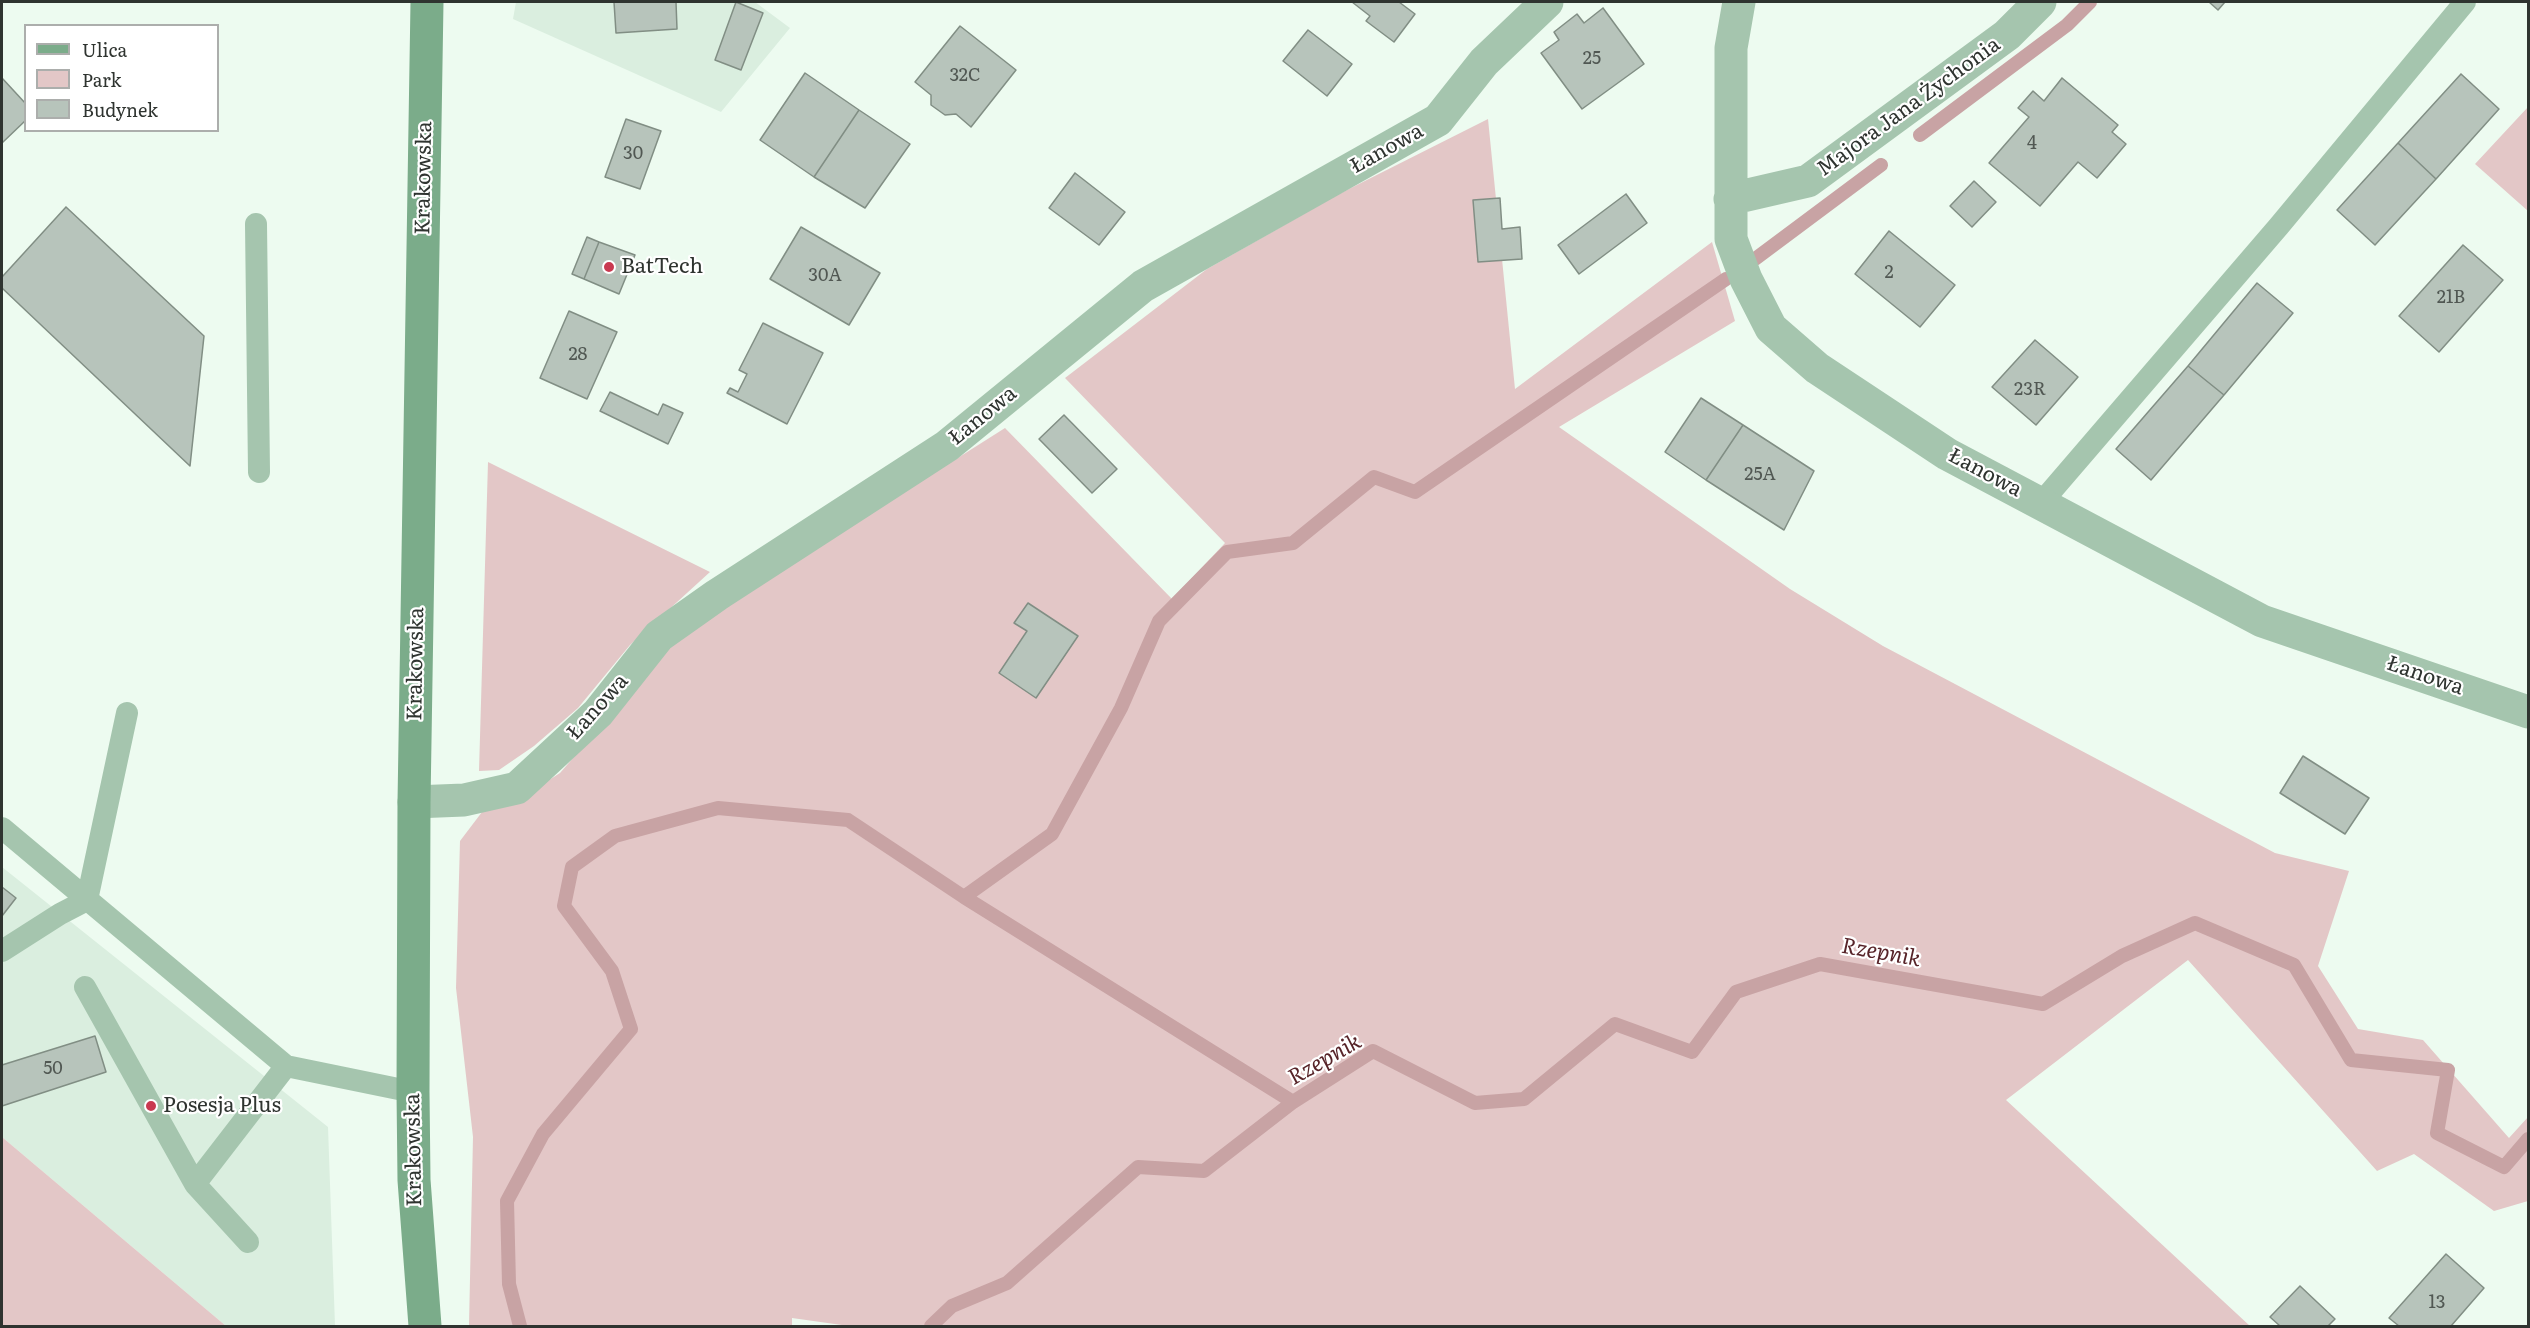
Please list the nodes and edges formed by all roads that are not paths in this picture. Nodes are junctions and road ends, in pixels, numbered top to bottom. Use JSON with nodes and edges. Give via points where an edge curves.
{"nodes":[{"id":1,"x":427,"y":2,"type":"edge"},
{"id":2,"x":1547,"y":2,"type":"edge"},
{"id":3,"x":1739,"y":2,"type":"edge"},
{"id":4,"x":2040,"y":2,"type":"edge"},
{"id":5,"x":2465,"y":2,"type":"edge"},
{"id":6,"x":1730,"y":199,"type":"junction"},
{"id":7,"x":256,"y":224,"type":"dead end"},
{"id":8,"x":259,"y":472,"type":"dead end"},
{"id":9,"x":2041,"y":503,"type":"junction"},
{"id":10,"x":2529,"y":712,"type":"edge"},
{"id":11,"x":127,"y":713,"type":"dead end"},
{"id":12,"x":414,"y":802,"type":"junction"},
{"id":13,"x":2,"y":828,"type":"edge"},
{"id":14,"x":87,"y":900,"type":"junction"},
{"id":15,"x":2,"y":951,"type":"edge"},
{"id":16,"x":85,"y":987,"type":"dead end"},
{"id":17,"x":286,"y":1066,"type":"junction"},
{"id":18,"x":413,"y":1092,"type":"junction"},
{"id":19,"x":195,"y":1184,"type":"junction"},
{"id":20,"x":249,"y":1242,"type":"dead end"},
{"id":21,"x":425,"y":1326,"type":"edge"}],
"edges":[{"from":1,"to":12,"type":"main road","name":"Krakowska"},
{"from":2,"to":12,"type":"street","name":"Łanowa","via":[[1484,62],[1438,120],[1143,286],[947,446],[659,636],[598,713],[518,788],[464,800]]},
{"from":3,"to":6,"type":"street","name":"Łanowa","via":[[1731,48]]},
{"from":4,"to":6,"type":"street","name":"Majora Jana Żychonia","via":[[2007,35],[1808,181]]},
{"from":5,"to":9,"type":"lane"},
{"from":6,"to":9,"type":"street","name":"Łanowa","via":[[1731,238],[1771,328],[1817,368],[1947,454]]},
{"from":7,"to":8,"type":"lane"},
{"from":9,"to":10,"type":"street","name":"Łanowa","via":[[2262,621]]},
{"from":11,"to":14,"type":"lane"},
{"from":12,"to":18,"type":"main road","name":"Krakowska"},
{"from":13,"to":14,"type":"lane"},
{"from":14,"to":15,"type":"lane"},
{"from":14,"to":17,"type":"lane"},
{"from":16,"to":19,"type":"lane"},
{"from":17,"to":18,"type":"lane"},
{"from":17,"to":19,"type":"lane"},
{"from":18,"to":21,"type":"main road","name":"Krakowska","via":[[414,1180]]},
{"from":19,"to":20,"type":"lane"}]}
